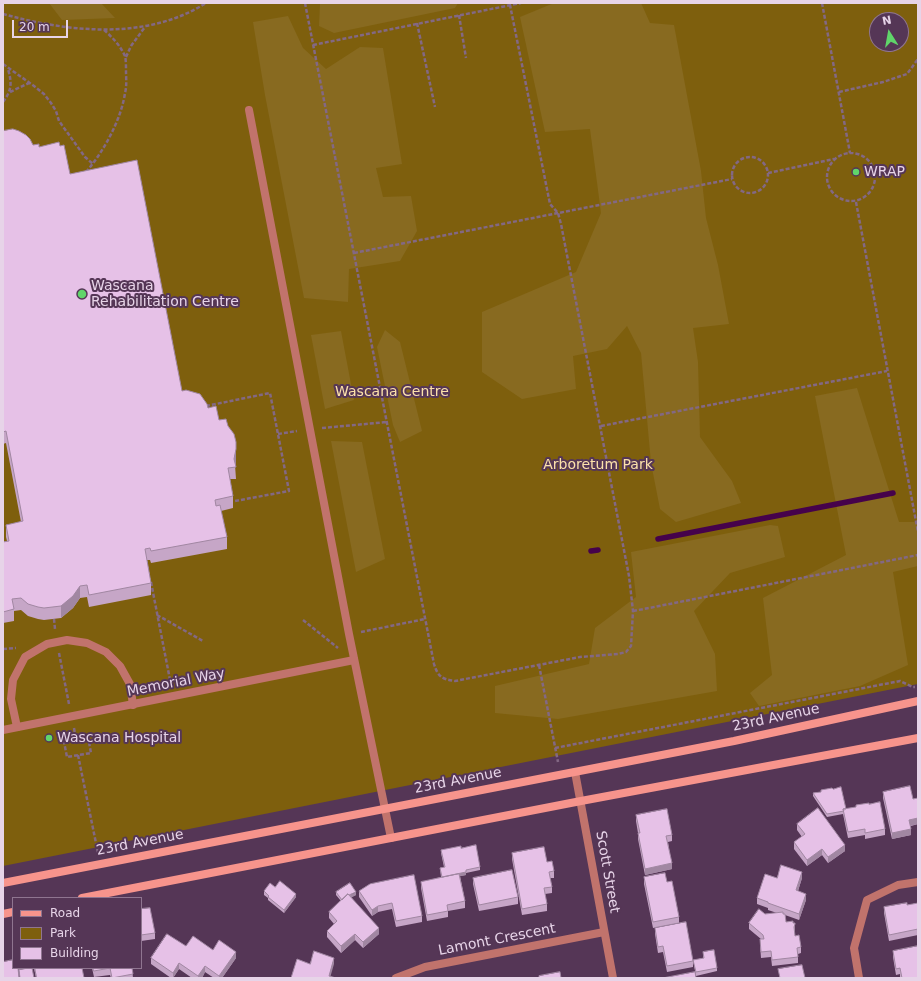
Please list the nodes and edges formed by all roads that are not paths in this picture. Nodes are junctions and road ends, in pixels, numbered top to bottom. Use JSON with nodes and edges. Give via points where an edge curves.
{"nodes":[{"id":1,"x":249,"y":110,"type":"dead end"},
{"id":2,"x":354,"y":660,"type":"junction"},
{"id":3,"x":918,"y":701,"type":"edge"},
{"id":4,"x":133,"y":705,"type":"junction"},
{"id":5,"x":16,"y":727,"type":"junction"},
{"id":6,"x":3,"y":730,"type":"edge"},
{"id":7,"x":918,"y":738,"type":"edge"},
{"id":8,"x":575,"y":772,"type":"junction"},
{"id":9,"x":581,"y":801,"type":"junction"},
{"id":10,"x":386,"y":809,"type":"junction"},
{"id":11,"x":391,"y":838,"type":"junction"},
{"id":12,"x":918,"y":882,"type":"edge"},
{"id":13,"x":3,"y":883,"type":"edge"},
{"id":14,"x":87,"y":897,"type":"edge"},
{"id":15,"x":604,"y":932,"type":"junction"},
{"id":16,"x":396,"y":978,"type":"edge"},
{"id":17,"x":613,"y":978,"type":"edge"},
{"id":18,"x":859,"y":978,"type":"edge"}],
"edges":[{"from":1,"to":2,"type":"street"},
{"from":2,"to":4,"type":"street","name":"Memorial Way"},
{"from":2,"to":10,"type":"street"},
{"from":3,"to":8,"type":"main road","name":"23rd Avenue"},
{"from":4,"to":5,"type":"street","name":"Memorial Way"},
{"from":4,"to":5,"type":"street","via":[[130,684],[120,666],[106,652],[87,643],[67,640],[47,644],[25,657],[13,680],[11,699]]},
{"from":5,"to":6,"type":"street","name":"Memorial Way"},
{"from":7,"to":9,"type":"main road"},
{"from":8,"to":9,"type":"street","name":"Scott Street"},
{"from":8,"to":10,"type":"main road","name":"23rd Avenue"},
{"from":9,"to":11,"type":"main road"},
{"from":9,"to":15,"type":"street","name":"Scott Street"},
{"from":10,"to":11,"type":"street"},
{"from":10,"to":13,"type":"main road","name":"23rd Avenue"},
{"from":11,"to":14,"type":"main road"},
{"from":12,"to":18,"type":"street","via":[[898,885],[867,900],[854,948]]},
{"from":15,"to":16,"type":"street","name":"Lamont Crescent","via":[[425,967]]},
{"from":15,"to":17,"type":"street","name":"Scott Street"}]}
